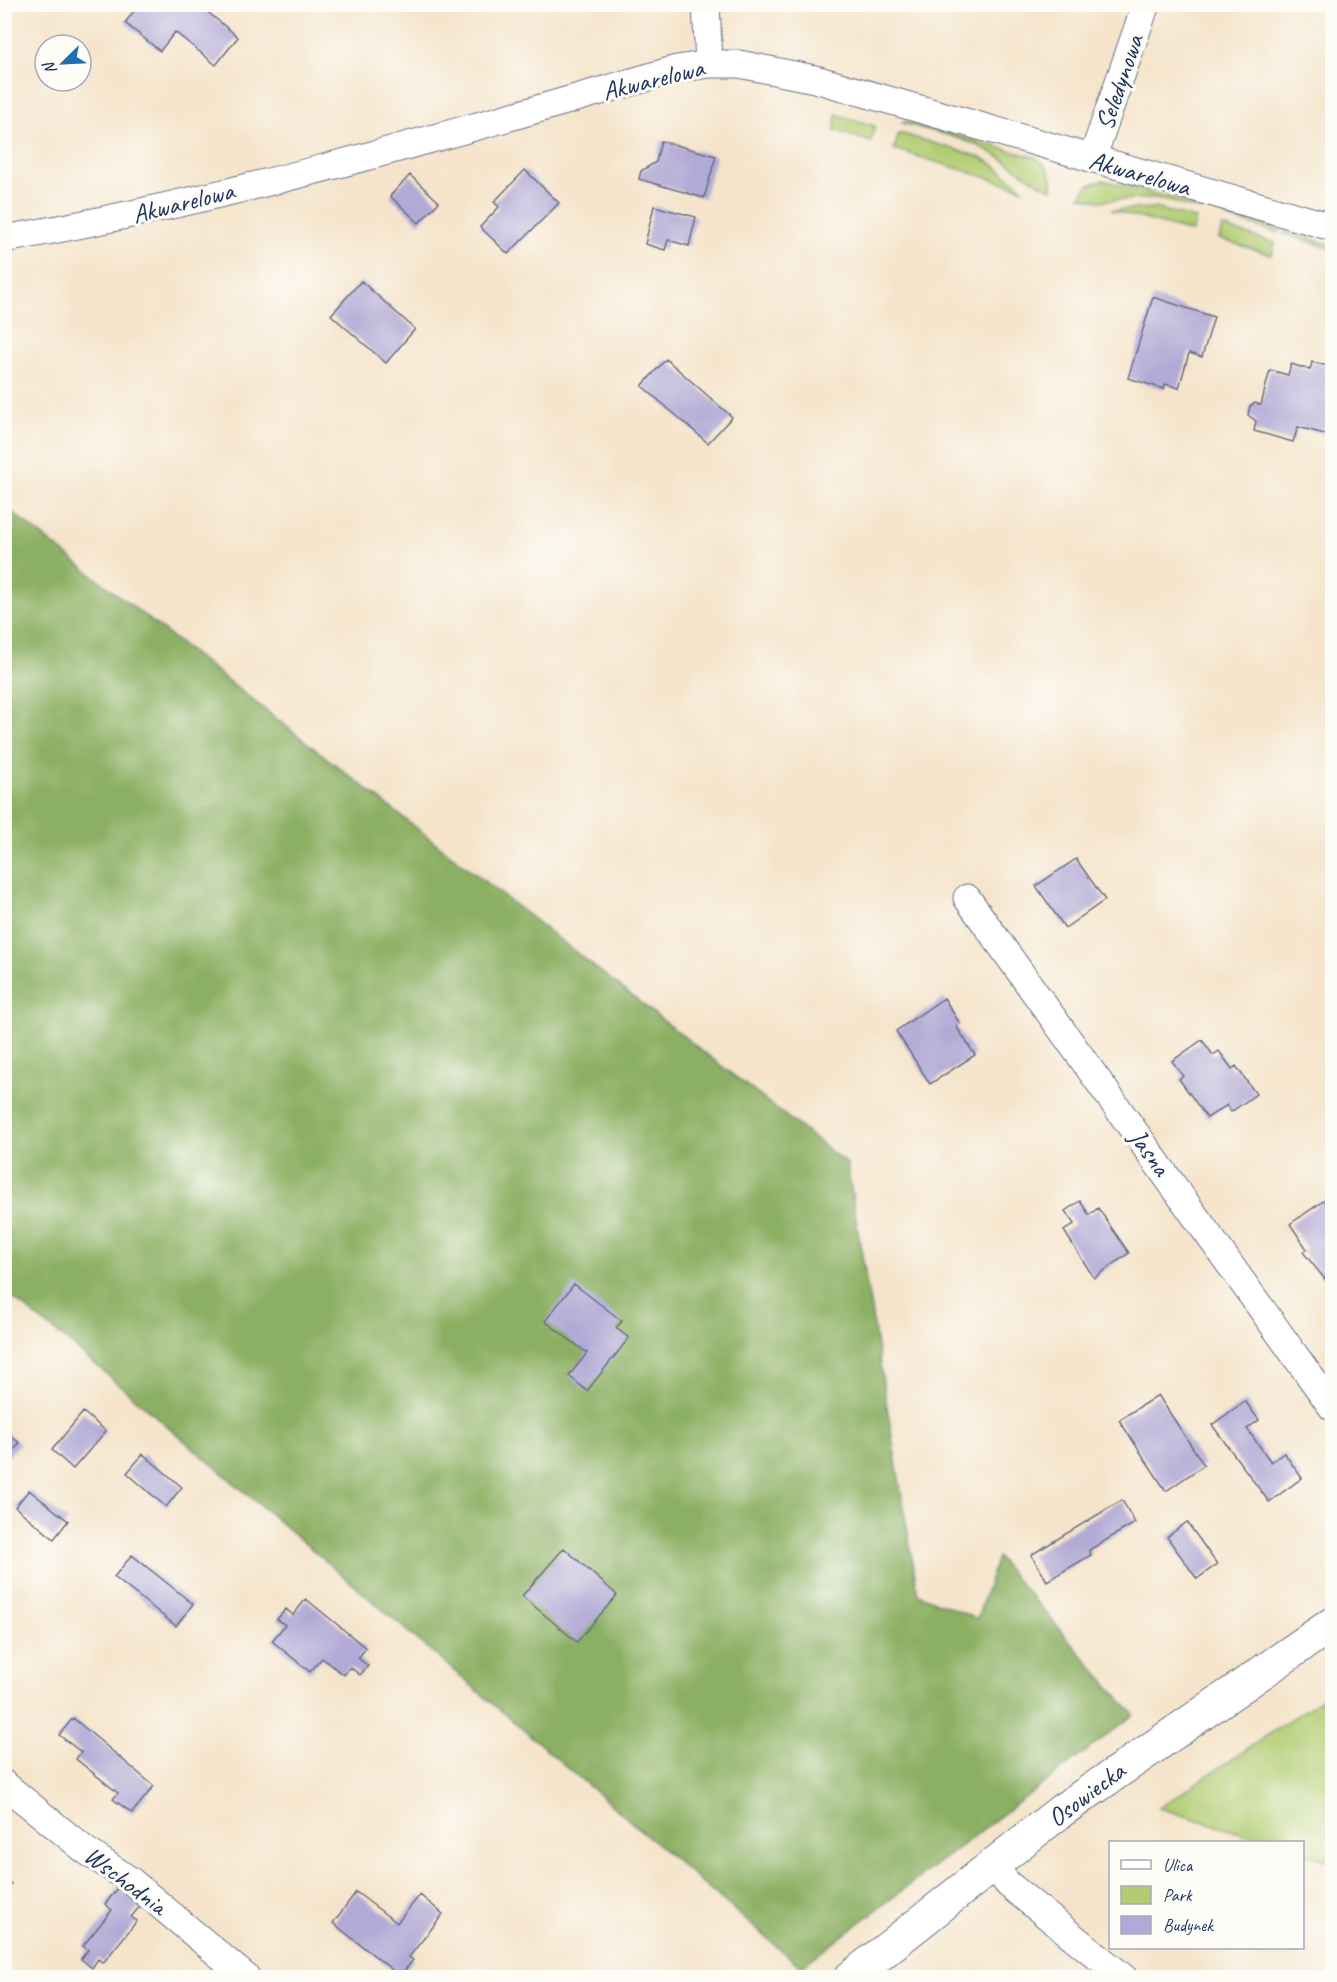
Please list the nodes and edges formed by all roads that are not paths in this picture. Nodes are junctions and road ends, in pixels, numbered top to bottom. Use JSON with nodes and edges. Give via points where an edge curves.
{"nodes":[{"id":1,"x":706,"y":4,"type":"edge"},
{"id":2,"x":1146,"y":4,"type":"edge"},
{"id":3,"x":709,"y":64,"type":"junction"},
{"id":4,"x":1092,"y":159,"type":"junction"},
{"id":5,"x":1332,"y":227,"type":"edge"},
{"id":6,"x":4,"y":239,"type":"edge"},
{"id":7,"x":967,"y":898,"type":"dead end"},
{"id":8,"x":1332,"y":1407,"type":"edge"},
{"id":9,"x":1332,"y":1624,"type":"edge"},
{"id":10,"x":4,"y":1784,"type":"edge"},
{"id":11,"x":993,"y":1865,"type":"junction"},
{"id":12,"x":247,"y":1977,"type":"edge"},
{"id":13,"x":850,"y":1977,"type":"edge"},
{"id":14,"x":1124,"y":1977,"type":"edge"}],
"edges":[{"from":1,"to":3,"type":"street"},
{"from":2,"to":4,"type":"street","name":"Seledynowa"},
{"from":3,"to":4,"type":"street","name":"Akwarelowa","via":[[758,66],[815,79]]},
{"from":3,"to":6,"type":"street","name":"Akwarelowa","via":[[677,69],[349,161],[96,223]]},
{"from":4,"to":5,"type":"street","name":"Akwarelowa"},
{"from":7,"to":8,"type":"street","name":"Jasna"},
{"from":9,"to":11,"type":"street","name":"Osowiecka","via":[[1125,1765]]},
{"from":10,"to":12,"type":"street","name":"Wschodnia","via":[[85,1850],[131,1881]]},
{"from":11,"to":13,"type":"street","name":"Osowiecka"},
{"from":11,"to":14,"type":"street","via":[[1008,1884]]}]}
